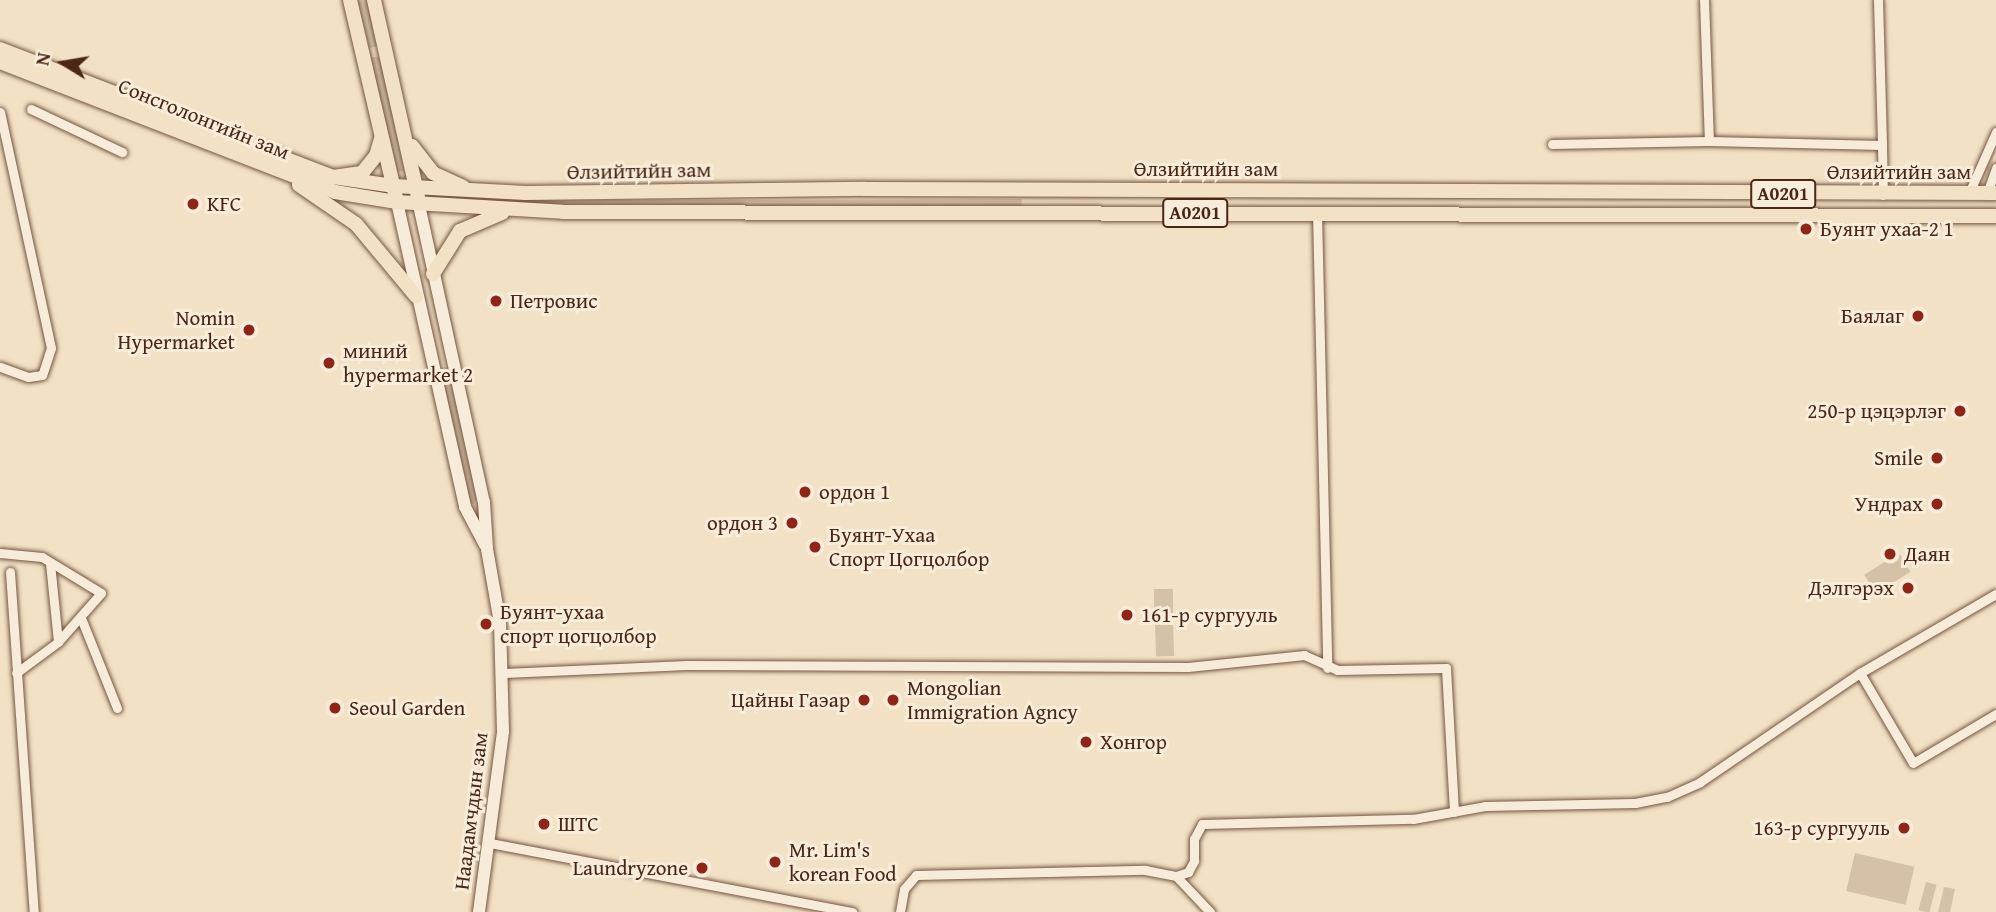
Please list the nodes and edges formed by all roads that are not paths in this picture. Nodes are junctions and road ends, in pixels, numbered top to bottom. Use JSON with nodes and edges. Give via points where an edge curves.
{"nodes":[{"id":1,"x":350,"y":0,"type":"edge"},
{"id":2,"x":374,"y":0,"type":"edge"},
{"id":3,"x":1704,"y":0,"type":"edge"},
{"id":4,"x":1878,"y":0,"type":"edge"},
{"id":5,"x":0,"y":49,"type":"edge"},
{"id":6,"x":386,"y":51,"type":"junction"},
{"id":7,"x":364,"y":56,"type":"junction"},
{"id":8,"x":0,"y":62,"type":"edge"},
{"id":9,"x":31,"y":109,"type":"dead end"},
{"id":10,"x":0,"y":112,"type":"edge"},
{"id":11,"x":1996,"y":132,"type":"edge"},
{"id":12,"x":382,"y":133,"type":"junction"},
{"id":13,"x":408,"y":139,"type":"junction"},
{"id":14,"x":1709,"y":141,"type":"junction"},
{"id":15,"x":1552,"y":144,"type":"dead end"},
{"id":16,"x":1882,"y":145,"type":"junction"},
{"id":17,"x":122,"y":152,"type":"dead end"},
{"id":18,"x":1996,"y":168,"type":"edge"},
{"id":19,"x":274,"y":169,"type":"junction"},
{"id":20,"x":333,"y":177,"type":"junction"},
{"id":21,"x":394,"y":186,"type":"junction"},
{"id":22,"x":416,"y":189,"type":"junction"},
{"id":23,"x":1466,"y":191,"type":"junction"},
{"id":24,"x":478,"y":192,"type":"junction"},
{"id":25,"x":1969,"y":193,"type":"junction"},
{"id":26,"x":1992,"y":193,"type":"edge"},
{"id":27,"x":1883,"y":195,"type":"junction"},
{"id":28,"x":397,"y":202,"type":"junction"},
{"id":29,"x":419,"y":205,"type":"junction"},
{"id":30,"x":510,"y":210,"type":"junction"},
{"id":31,"x":1317,"y":212,"type":"junction"},
{"id":32,"x":1466,"y":213,"type":"junction"},
{"id":33,"x":1996,"y":216,"type":"edge"},
{"id":34,"x":433,"y":274,"type":"junction"},
{"id":35,"x":416,"y":296,"type":"junction"},
{"id":36,"x":452,"y":351,"type":"junction"},
{"id":37,"x":433,"y":363,"type":"junction"},
{"id":38,"x":455,"y":366,"type":"junction"},
{"id":39,"x":0,"y":368,"type":"edge"},
{"id":40,"x":486,"y":549,"type":"junction"},
{"id":41,"x":0,"y":553,"type":"edge"},
{"id":42,"x":50,"y":563,"type":"junction"},
{"id":43,"x":10,"y":572,"type":"dead end"},
{"id":44,"x":1996,"y":594,"type":"edge"},
{"id":45,"x":81,"y":618,"type":"junction"},
{"id":46,"x":58,"y":642,"type":"junction"},
{"id":47,"x":1327,"y":668,"type":"junction"},
{"id":48,"x":16,"y":673,"type":"junction"},
{"id":49,"x":504,"y":673,"type":"junction"},
{"id":50,"x":1860,"y":673,"type":"junction"},
{"id":51,"x":117,"y":708,"type":"dead end"},
{"id":52,"x":1996,"y":714,"type":"edge"},
{"id":53,"x":1454,"y":812,"type":"junction"},
{"id":54,"x":490,"y":843,"type":"junction"},
{"id":55,"x":1176,"y":876,"type":"junction"},
{"id":56,"x":34,"y":912,"type":"edge"},
{"id":57,"x":479,"y":912,"type":"edge"},
{"id":58,"x":852,"y":912,"type":"edge"},
{"id":59,"x":900,"y":912,"type":"edge"},
{"id":60,"x":1210,"y":912,"type":"edge"}],
"edges":[{"from":1,"to":7,"type":"main road"},
{"from":2,"to":6,"type":"main road"},
{"from":3,"to":14,"type":"street"},
{"from":4,"to":16,"type":"street"},
{"from":5,"to":20,"type":"main road","name":"Сонсголонгийн зам"},
{"from":6,"to":7,"type":"main road"},
{"from":6,"to":13,"type":"main road"},
{"from":7,"to":12,"type":"main road"},
{"from":8,"to":19,"type":"main road","name":"Сонсголонгийн зам"},
{"from":9,"to":17,"type":"street"},
{"from":10,"to":39,"type":"street","via":[[51,348],[42,375],[28,377]]},
{"from":11,"to":25,"type":"street"},
{"from":12,"to":20,"type":"main road","via":[[376,156],[362,173]]},
{"from":12,"to":21,"type":"main road"},
{"from":13,"to":22,"type":"main road"},
{"from":13,"to":24,"type":"main road","via":[[433,173]]},
{"from":14,"to":15,"type":"street"},
{"from":14,"to":16,"type":"street"},
{"from":16,"to":27,"type":"street"},
{"from":18,"to":26,"type":"street"},
{"from":19,"to":28,"type":"main road","name":"Сонсголонгийн зам","via":[[335,192]]},
{"from":19,"to":35,"type":"main road","via":[[356,224]]},
{"from":20,"to":21,"type":"main road","name":"Сонсголонгийн зам"},
{"from":21,"to":22,"type":"main road","name":"Сонсголонгийн зам"},
{"from":21,"to":28,"type":"main road"},
{"from":22,"to":24,"type":"main road","name":"Өлзийтийн зам","number":"A0201"},
{"from":22,"to":29,"type":"main road"},
{"from":23,"to":24,"type":"main road","name":"Өлзийтийн зам","number":"A0201"},
{"from":23,"to":27,"type":"main road","name":"Өлзийтийн зам","number":"A0201"},
{"from":23,"to":32,"type":"main road"},
{"from":25,"to":26,"type":"main road","name":"Өлзийтийн зам","number":"A0201"},
{"from":25,"to":27,"type":"main road","name":"Өлзийтийн зам","number":"A0201"},
{"from":28,"to":29,"type":"main road","name":"Сонсголонгийн зам"},
{"from":28,"to":35,"type":"main road","name":"Наадамчдын зам"},
{"from":29,"to":30,"type":"main road","name":"Өлзийтийн зам","number":"A0201"},
{"from":29,"to":34,"type":"main road","name":"Наадамчдын зам"},
{"from":30,"to":31,"type":"main road","name":"Өлзийтийн зам","number":"A0201"},
{"from":30,"to":34,"type":"main road","via":[[460,231]]},
{"from":31,"to":32,"type":"main road","name":"Өлзийтийн зам","number":"A0201"},
{"from":31,"to":47,"type":"street"},
{"from":32,"to":33,"type":"main road","name":"Өлзийтийн зам","number":"A0201"},
{"from":34,"to":36,"type":"main road","name":"Наадамчдын зам"},
{"from":35,"to":37,"type":"main road","name":"Наадамчдын зам"},
{"from":36,"to":37,"type":"main road"},
{"from":36,"to":38,"type":"main road","name":"Наадамчдын зам"},
{"from":37,"to":38,"type":"main road"},
{"from":37,"to":40,"type":"main road","name":"Наадамчдын зам","via":[[465,507]]},
{"from":38,"to":40,"type":"main road","name":"Наадамчдын зам","via":[[484,502]]},
{"from":40,"to":49,"type":"main road","name":"Наадамчдын зам"},
{"from":41,"to":42,"type":"street","via":[[42,557]]},
{"from":42,"to":45,"type":"street","via":[[101,593]]},
{"from":42,"to":46,"type":"street"},
{"from":43,"to":48,"type":"street"},
{"from":44,"to":50,"type":"street"},
{"from":45,"to":46,"type":"street"},
{"from":45,"to":51,"type":"street"},
{"from":46,"to":48,"type":"street"},
{"from":47,"to":49,"type":"street","via":[[1304,655],[1188,667],[687,665]]},
{"from":47,"to":53,"type":"street","via":[[1396,666],[1449,671]]},
{"from":48,"to":56,"type":"street"},
{"from":49,"to":54,"type":"main road","name":"Наадамчдын зам","via":[[502,754]]},
{"from":50,"to":52,"type":"street","via":[[1913,763]]},
{"from":50,"to":53,"type":"street","via":[[1700,782],[1667,797],[1635,803],[1485,806]]},
{"from":53,"to":55,"type":"street","via":[[1413,819],[1202,824],[1194,839],[1194,861],[1188,872]]},
{"from":54,"to":57,"type":"main road","name":"Наадамчдын зам"},
{"from":54,"to":58,"type":"street"},
{"from":55,"to":59,"type":"street","via":[[1145,870],[937,872],[908,881]]},
{"from":55,"to":60,"type":"street"}]}
